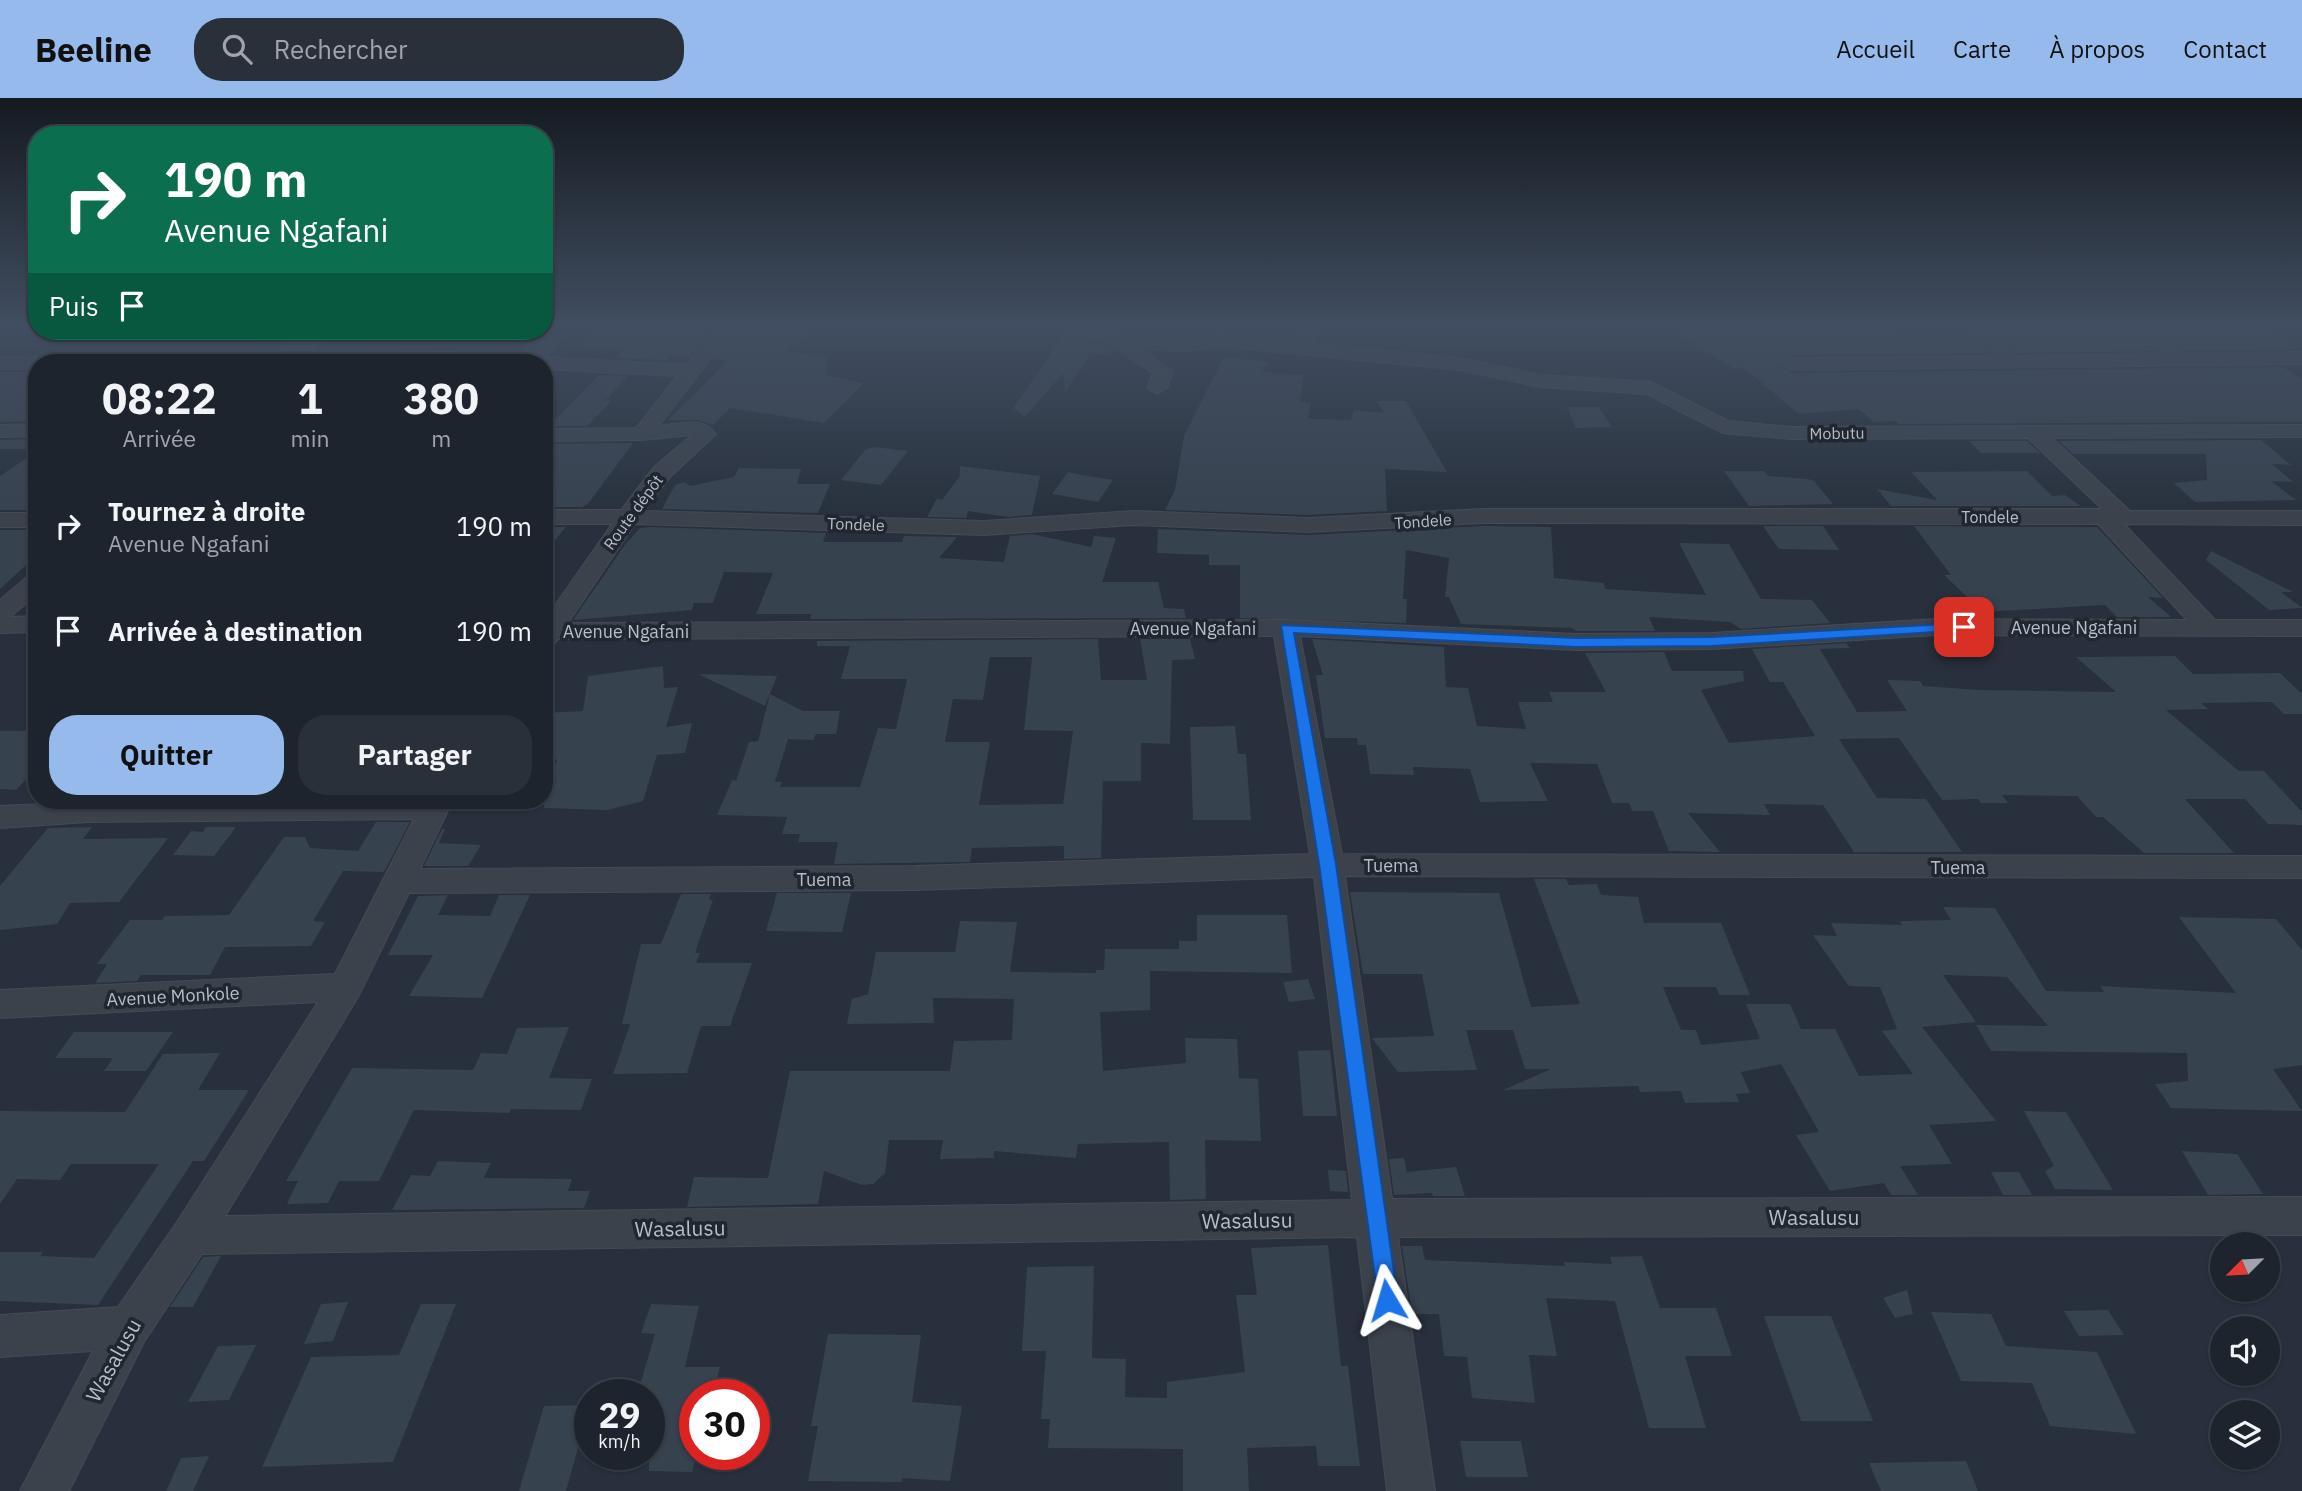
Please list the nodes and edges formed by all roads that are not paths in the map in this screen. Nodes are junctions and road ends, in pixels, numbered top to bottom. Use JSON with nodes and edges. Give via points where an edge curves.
{"nodes":[{"id":1,"x":676,"y":390,"type":"edge"},
{"id":2,"x":1655,"y":390,"type":"edge"},
{"id":3,"x":28,"y":430,"type":"edge"},
{"id":4,"x":0,"y":431,"type":"edge"},
{"id":5,"x":2032,"y":431,"type":"junction"},
{"id":6,"x":2302,"y":431,"type":"edge"},
{"id":7,"x":642,"y":434,"type":"junction"},
{"id":8,"x":553,"y":435,"type":"edge"},
{"id":9,"x":2112,"y":516,"type":"junction"},
{"id":10,"x":553,"y":517,"type":"edge"},
{"id":11,"x":628,"y":517,"type":"junction"},
{"id":12,"x":2302,"y":518,"type":"edge"},
{"id":13,"x":0,"y":520,"type":"edge"},
{"id":14,"x":28,"y":520,"type":"edge"},
{"id":15,"x":28,"y":589,"type":"edge"},
{"id":16,"x":0,"y":613,"type":"edge"},
{"id":17,"x":28,"y":624,"type":"edge"},
{"id":18,"x":553,"y":624,"type":"edge"},
{"id":19,"x":0,"y":625,"type":"edge"},
{"id":20,"x":1286,"y":628,"type":"junction"},
{"id":21,"x":2208,"y":628,"type":"junction"},
{"id":22,"x":2302,"y":628,"type":"edge"},
{"id":23,"x":553,"y":634,"type":"edge"},
{"id":24,"x":218,"y":809,"type":"edge"},
{"id":25,"x":432,"y":809,"type":"edge"},
{"id":26,"x":0,"y":817,"type":"edge"},
{"id":27,"x":1328,"y":864,"type":"junction"},
{"id":28,"x":2302,"y":867,"type":"edge"},
{"id":29,"x":396,"y":881,"type":"junction"},
{"id":30,"x":346,"y":988,"type":"junction"},
{"id":31,"x":0,"y":1004,"type":"edge"},
{"id":32,"x":2302,"y":1216,"type":"edge"},
{"id":33,"x":1376,"y":1218,"type":"junction"},
{"id":34,"x":191,"y":1235,"type":"junction"},
{"id":35,"x":129,"y":1327,"type":"junction"},
{"id":36,"x":0,"y":1336,"type":"edge"},
{"id":37,"x":44,"y":1491,"type":"edge"},
{"id":38,"x":1411,"y":1491,"type":"edge"}],
"edges":[{"from":1,"to":7,"type":"street"},
{"from":2,"to":5,"type":"street","name":"Mobutu","via":[[1723,427],[1791,433]]},
{"from":3,"to":4,"type":"street"},
{"from":5,"to":6,"type":"street","name":"Mobutu"},
{"from":5,"to":9,"type":"street"},
{"from":7,"to":8,"type":"street"},
{"from":7,"to":11,"type":"street","name":"Route dépôt","via":[[701,428],[706,434],[662,472]]},
{"from":9,"to":11,"type":"street","name":"Tondele","via":[[1483,516],[1308,525],[1134,518],[984,528]]},
{"from":9,"to":12,"type":"street","name":"Tondele"},
{"from":9,"to":21,"type":"street"},
{"from":10,"to":11,"type":"street","name":"Tondele"},
{"from":11,"to":18,"type":"street","name":"Route dépôt"},
{"from":13,"to":14,"type":"street"},
{"from":15,"to":16,"type":"street"},
{"from":17,"to":19,"type":"street"},
{"from":20,"to":21,"type":"street","name":"Avenue Ngafani","via":[[1590,642],[1712,641],[1936,627]]},
{"from":20,"to":23,"type":"street","name":"Avenue Ngafani"},
{"from":20,"to":27,"type":"street"},
{"from":21,"to":22,"type":"street","name":"Avenue Ngafani"},
{"from":24,"to":26,"type":"street"},
{"from":25,"to":29,"type":"street","name":"Wasalusu"},
{"from":27,"to":28,"type":"street","name":"Tuema"},
{"from":27,"to":29,"type":"street","name":"Tuema","via":[[925,878]]},
{"from":27,"to":33,"type":"street"},
{"from":29,"to":30,"type":"street","name":"Wasalusu"},
{"from":30,"to":31,"type":"street","name":"Avenue Monkole"},
{"from":30,"to":34,"type":"street","name":"Wasalusu"},
{"from":32,"to":33,"type":"street","name":"Wasalusu"},
{"from":33,"to":34,"type":"street","name":"Wasalusu"},
{"from":33,"to":38,"type":"street"},
{"from":34,"to":35,"type":"street","name":"Wasalusu"},
{"from":35,"to":36,"type":"street"},
{"from":35,"to":37,"type":"street","name":"Wasalusu"}]}
